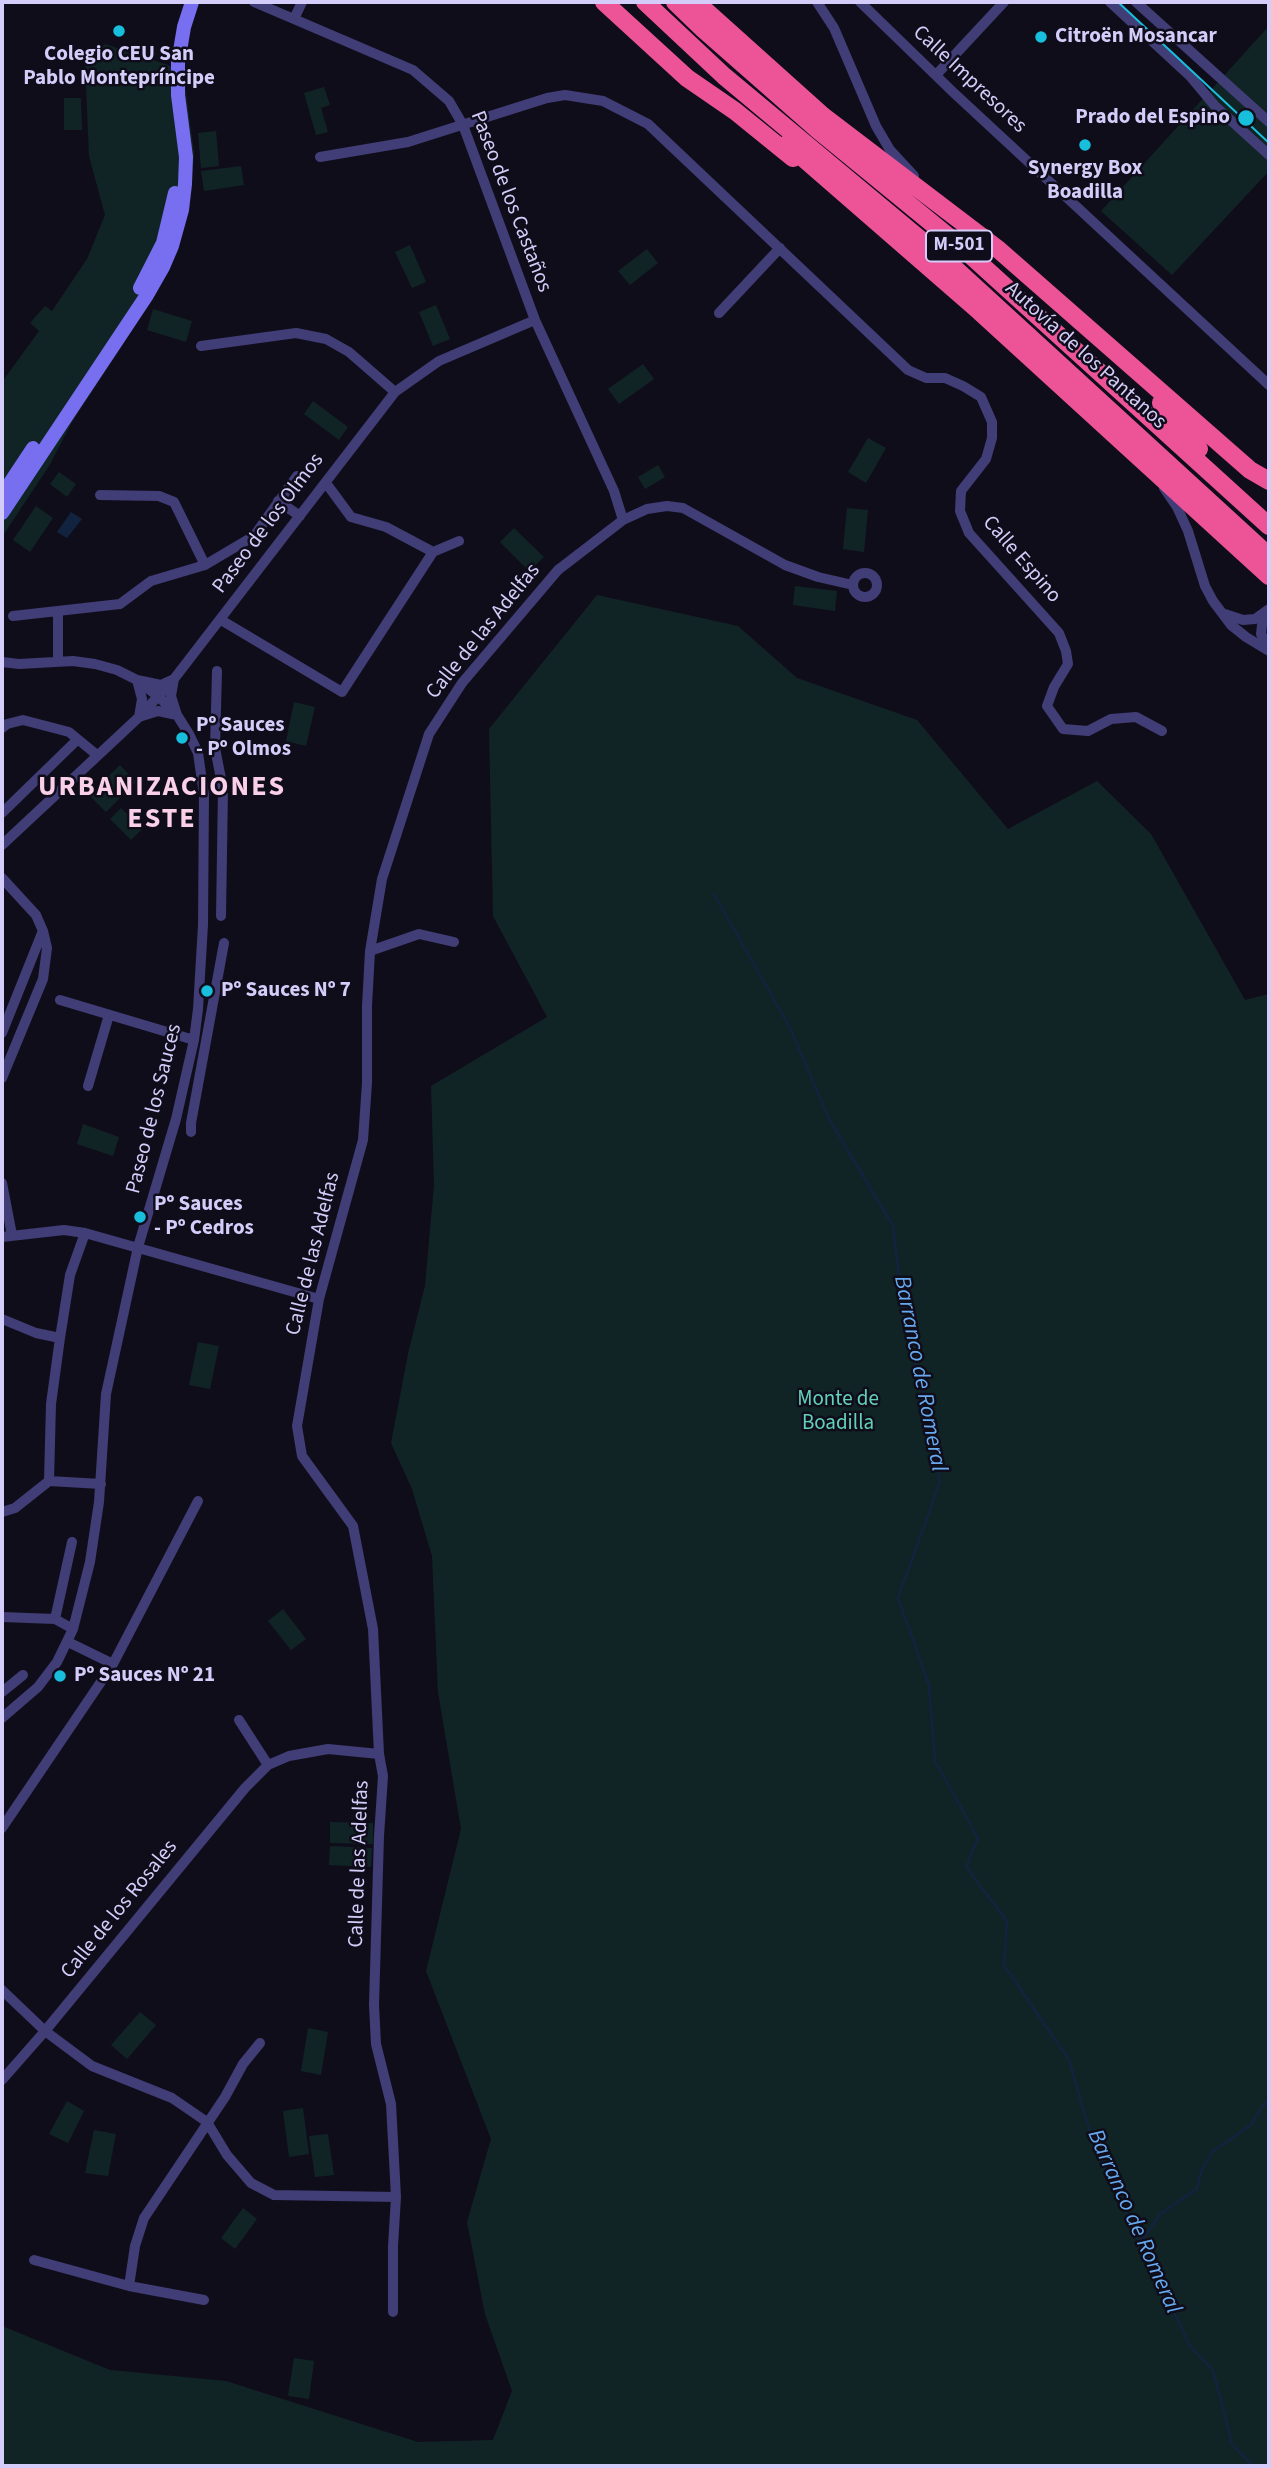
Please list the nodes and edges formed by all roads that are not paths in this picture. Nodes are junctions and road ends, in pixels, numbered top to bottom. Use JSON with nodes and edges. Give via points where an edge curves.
{"nodes":[{"id":1,"x":182,"y":2,"type":"edge"},
{"id":2,"x":192,"y":2,"type":"edge"},
{"id":3,"x":254,"y":2,"type":"edge"},
{"id":4,"x":302,"y":2,"type":"edge"},
{"id":5,"x":604,"y":2,"type":"edge"},
{"id":6,"x":622,"y":2,"type":"edge"},
{"id":7,"x":645,"y":2,"type":"edge"},
{"id":8,"x":675,"y":2,"type":"edge"},
{"id":9,"x":696,"y":2,"type":"edge"},
{"id":10,"x":817,"y":2,"type":"edge"},
{"id":11,"x":860,"y":2,"type":"edge"},
{"id":12,"x":1004,"y":2,"type":"edge"},
{"id":13,"x":1110,"y":2,"type":"edge"},
{"id":14,"x":1136,"y":2,"type":"edge"},
{"id":15,"x":294,"y":19,"type":"junction"},
{"id":16,"x":936,"y":75,"type":"junction"},
{"id":17,"x":724,"y":76,"type":"junction"},
{"id":18,"x":735,"y":111,"type":"junction"},
{"id":19,"x":1269,"y":122,"type":"edge"},
{"id":20,"x":463,"y":125,"type":"junction"},
{"id":21,"x":1269,"y":155,"type":"edge"},
{"id":22,"x":320,"y":157,"type":"dead end"},
{"id":23,"x":933,"y":198,"type":"junction"},
{"id":24,"x":853,"y":204,"type":"junction"},
{"id":25,"x":780,"y":248,"type":"junction"},
{"id":26,"x":719,"y":313,"type":"dead end"},
{"id":27,"x":536,"y":320,"type":"junction"},
{"id":28,"x":1096,"y":334,"type":"junction"},
{"id":29,"x":201,"y":346,"type":"dead end"},
{"id":30,"x":1269,"y":385,"type":"edge"},
{"id":31,"x":395,"y":392,"type":"junction"},
{"id":32,"x":1133,"y":453,"type":"junction"},
{"id":33,"x":297,"y":476,"type":"dead end"},
{"id":34,"x":1269,"y":481,"type":"edge"},
{"id":35,"x":326,"y":482,"type":"junction"},
{"id":36,"x":2,"y":495,"type":"edge"},
{"id":37,"x":100,"y":495,"type":"dead end"},
{"id":38,"x":617,"y":497,"type":"junction"},
{"id":39,"x":1238,"y":497,"type":"junction"},
{"id":40,"x":278,"y":501,"type":"junction"},
{"id":41,"x":641,"y":511,"type":"junction"},
{"id":42,"x":2,"y":513,"type":"edge"},
{"id":43,"x":300,"y":516,"type":"junction"},
{"id":44,"x":623,"y":520,"type":"junction"},
{"id":45,"x":1269,"y":526,"type":"edge"},
{"id":46,"x":459,"y":541,"type":"dead end"},
{"id":47,"x":433,"y":552,"type":"junction"},
{"id":48,"x":1269,"y":556,"type":"edge"},
{"id":49,"x":205,"y":565,"type":"junction"},
{"id":50,"x":1269,"y":576,"type":"edge"},
{"id":51,"x":853,"y":585,"type":"dead end"},
{"id":52,"x":58,"y":611,"type":"junction"},
{"id":53,"x":1268,"y":611,"type":"edge"},
{"id":54,"x":1221,"y":612,"type":"junction"},
{"id":55,"x":13,"y":616,"type":"dead end"},
{"id":56,"x":221,"y":620,"type":"junction"},
{"id":57,"x":1269,"y":650,"type":"edge"},
{"id":58,"x":2,"y":662,"type":"edge"},
{"id":59,"x":58,"y":662,"type":"junction"},
{"id":60,"x":217,"y":671,"type":"dead end"},
{"id":61,"x":174,"y":679,"type":"junction"},
{"id":62,"x":137,"y":680,"type":"junction"},
{"id":63,"x":159,"y":697,"type":"junction"},
{"id":64,"x":177,"y":715,"type":"junction"},
{"id":65,"x":139,"y":717,"type":"junction"},
{"id":66,"x":2,"y":727,"type":"edge"},
{"id":67,"x":1162,"y":731,"type":"dead end"},
{"id":68,"x":77,"y":740,"type":"junction"},
{"id":69,"x":97,"y":755,"type":"junction"},
{"id":70,"x":218,"y":764,"type":"junction"},
{"id":71,"x":202,"y":770,"type":"junction"},
{"id":72,"x":2,"y":813,"type":"edge"},
{"id":73,"x":2,"y":845,"type":"edge"},
{"id":74,"x":2,"y":878,"type":"edge"},
{"id":75,"x":221,"y":916,"type":"dead end"},
{"id":76,"x":43,"y":931,"type":"junction"},
{"id":77,"x":454,"y":942,"type":"dead end"},
{"id":78,"x":224,"y":943,"type":"dead end"},
{"id":79,"x":370,"y":951,"type":"junction"},
{"id":80,"x":200,"y":975,"type":"junction"},
{"id":81,"x":219,"y":978,"type":"junction"},
{"id":82,"x":60,"y":1000,"type":"dead end"},
{"id":83,"x":109,"y":1015,"type":"junction"},
{"id":84,"x":2,"y":1033,"type":"edge"},
{"id":85,"x":194,"y":1040,"type":"junction"},
{"id":86,"x":2,"y":1078,"type":"edge"},
{"id":87,"x":88,"y":1086,"type":"dead end"},
{"id":88,"x":176,"y":1119,"type":"junction"},
{"id":89,"x":2,"y":1183,"type":"edge"},
{"id":90,"x":85,"y":1233,"type":"junction"},
{"id":91,"x":7,"y":1236,"type":"edge"},
{"id":92,"x":138,"y":1247,"type":"junction"},
{"id":93,"x":319,"y":1298,"type":"junction"},
{"id":94,"x":2,"y":1319,"type":"edge"},
{"id":95,"x":60,"y":1338,"type":"junction"},
{"id":96,"x":49,"y":1481,"type":"junction"},
{"id":97,"x":101,"y":1484,"type":"junction"},
{"id":98,"x":198,"y":1501,"type":"dead end"},
{"id":99,"x":2,"y":1512,"type":"edge"},
{"id":100,"x":72,"y":1542,"type":"dead end"},
{"id":101,"x":2,"y":1617,"type":"edge"},
{"id":102,"x":54,"y":1619,"type":"junction"},
{"id":103,"x":73,"y":1629,"type":"junction"},
{"id":104,"x":68,"y":1642,"type":"junction"},
{"id":105,"x":113,"y":1664,"type":"junction"},
{"id":106,"x":23,"y":1675,"type":"dead end"},
{"id":107,"x":2,"y":1692,"type":"edge"},
{"id":108,"x":4,"y":1713,"type":"edge"},
{"id":109,"x":239,"y":1720,"type":"dead end"},
{"id":110,"x":379,"y":1754,"type":"junction"},
{"id":111,"x":268,"y":1765,"type":"junction"},
{"id":112,"x":2,"y":1828,"type":"edge"},
{"id":113,"x":2,"y":1990,"type":"edge"},
{"id":114,"x":45,"y":2031,"type":"junction"},
{"id":115,"x":260,"y":2043,"type":"dead end"},
{"id":116,"x":2,"y":2080,"type":"edge"},
{"id":117,"x":207,"y":2122,"type":"junction"},
{"id":118,"x":396,"y":2197,"type":"junction"},
{"id":119,"x":34,"y":2260,"type":"dead end"},
{"id":120,"x":129,"y":2286,"type":"junction"},
{"id":121,"x":204,"y":2300,"type":"dead end"},
{"id":122,"x":393,"y":2312,"type":"dead end"}],
"edges":[{"from":1,"to":36,"type":"street","via":[[170,48],[168,96],[176,183],[163,243],[139,289]]},
{"from":2,"to":42,"type":"street","via":[[178,63],[186,184],[172,246],[147,295]]},
{"from":3,"to":15,"type":"street","name":"Paseo de los Castaños"},
{"from":4,"to":15,"type":"street"},
{"from":5,"to":18,"type":"highway","via":[[687,78]]},
{"from":6,"to":18,"type":"highway"},
{"from":7,"to":17,"type":"highway","name":"Autovía de los Pantanos","number":"M-501"},
{"from":8,"to":39,"type":"highway","name":"Autovía de los Pantanos","number":"M-501","via":[[818,130],[966,251]]},
{"from":9,"to":23,"type":"highway","via":[[823,116]]},
{"from":10,"to":23,"type":"street","via":[[834,28],[876,127]]},
{"from":11,"to":16,"type":"street","name":"Calle Impresores"},
{"from":12,"to":16,"type":"street"},
{"from":13,"to":21,"type":"street"},
{"from":14,"to":19,"type":"street"},
{"from":15,"to":20,"type":"street","name":"Paseo de los Castaños","via":[[413,70],[449,100]]},
{"from":16,"to":30,"type":"street","name":"Calle Impresores"},
{"from":17,"to":24,"type":"highway","via":[[780,139]]},
{"from":17,"to":48,"type":"highway","name":"Autovía de los Pantanos","number":"M-501","via":[[952,265]]},
{"from":18,"to":24,"type":"highway"},
{"from":20,"to":22,"type":"street","name":"Calle Espino","via":[[408,142]]},
{"from":20,"to":25,"type":"street","name":"Calle Espino","via":[[547,98],[565,95],[603,101],[648,124]]},
{"from":20,"to":27,"type":"street","name":"Paseo de los Castaños"},
{"from":23,"to":28,"type":"highway"},
{"from":24,"to":32,"type":"highway"},
{"from":25,"to":26,"type":"street"},
{"from":25,"to":67,"type":"street","name":"Calle Espino","via":[[908,370],[926,378],[945,378],[981,397],[992,422],[992,438],[986,458],[961,491],[960,511],[969,533],[1059,633],[1068,664],[1047,706],[1063,729],[1088,731],[1111,719],[1136,718]]},
{"from":27,"to":31,"type":"street","name":"Paseo de los Olmos","via":[[439,361]]},
{"from":27,"to":38,"type":"street","name":"Paseo de los Castaños"},
{"from":28,"to":34,"type":"highway","via":[[1250,470]]},
{"from":28,"to":39,"type":"highway","via":[[1149,388]]},
{"from":29,"to":31,"type":"street","via":[[296,333],[326,339],[349,352]]},
{"from":31,"to":35,"type":"street","name":"Paseo de los Olmos"},
{"from":32,"to":50,"type":"highway"},
{"from":32,"to":54,"type":"street","via":[[1177,507],[1205,586]]},
{"from":33,"to":40,"type":"street"},
{"from":35,"to":43,"type":"street","name":"Paseo de los Olmos"},
{"from":35,"to":47,"type":"street","via":[[351,517],[386,527]]},
{"from":37,"to":49,"type":"street","via":[[159,496],[174,502]]},
{"from":38,"to":41,"type":"street"},
{"from":38,"to":44,"type":"street","name":"Paseo de los Castaños"},
{"from":39,"to":45,"type":"highway","name":"Autovía de los Pantanos","number":"M-501"},
{"from":40,"to":43,"type":"street"},
{"from":40,"to":49,"type":"street","via":[[254,536]]},
{"from":41,"to":44,"type":"street","name":"Calle de las Adelfas"},
{"from":41,"to":51,"type":"street","name":"Calle de las Adelfas","via":[[683,508],[785,565]]},
{"from":43,"to":56,"type":"street","name":"Paseo de los Olmos"},
{"from":44,"to":79,"type":"street","name":"Calle de las Adelfas","via":[[558,570],[462,683],[429,734],[382,879]]},
{"from":46,"to":47,"type":"street"},
{"from":47,"to":56,"type":"street","via":[[342,692]]},
{"from":49,"to":52,"type":"street","via":[[151,581],[120,604]]},
{"from":52,"to":55,"type":"street"},
{"from":52,"to":59,"type":"street"},
{"from":53,"to":54,"type":"street","via":[[1243,620]]},
{"from":53,"to":57,"type":"street","via":[[1261,634]]},
{"from":54,"to":57,"type":"street","via":[[1245,637]]},
{"from":56,"to":61,"type":"street","name":"Paseo de los Olmos"},
{"from":58,"to":59,"type":"street","name":"Paseo de los Sauces"},
{"from":59,"to":62,"type":"street","name":"Paseo de los Sauces","via":[[95,664]]},
{"from":60,"to":70,"type":"street"},
{"from":61,"to":62,"type":"street","via":[[161,685]]},
{"from":61,"to":63,"type":"street","name":"Paseo de los Olmos"},
{"from":61,"to":64,"type":"street","via":[[170,696]]},
{"from":62,"to":63,"type":"street","name":"Paseo de los Sauces"},
{"from":62,"to":65,"type":"street","via":[[142,699]]},
{"from":63,"to":64,"type":"street","name":"Paseo de los Sauces"},
{"from":63,"to":65,"type":"street","name":"Paseo de los Olmos"},
{"from":64,"to":65,"type":"street","via":[[158,711]]},
{"from":64,"to":71,"type":"street","name":"Paseo de los Sauces","via":[[198,752]]},
{"from":65,"to":69,"type":"street","name":"Paseo de los Olmos"},
{"from":66,"to":68,"type":"street","via":[[23,720],[69,732]]},
{"from":68,"to":69,"type":"street"},
{"from":68,"to":72,"type":"street"},
{"from":69,"to":73,"type":"street","name":"Paseo de los Olmos"},
{"from":70,"to":71,"type":"street"},
{"from":70,"to":75,"type":"street","via":[[223,789]]},
{"from":71,"to":80,"type":"street","name":"Paseo de los Sauces"},
{"from":74,"to":76,"type":"street","via":[[32,910]]},
{"from":76,"to":84,"type":"street"},
{"from":76,"to":86,"type":"street","via":[[47,948],[43,979]]},
{"from":77,"to":79,"type":"street","via":[[419,934]]},
{"from":78,"to":81,"type":"street"},
{"from":79,"to":93,"type":"street","name":"Calle de las Adelfas","via":[[363,1140]]},
{"from":80,"to":81,"type":"street"},
{"from":80,"to":85,"type":"street","name":"Paseo de los Sauces"},
{"from":81,"to":88,"type":"street","via":[[191,1128]]},
{"from":82,"to":83,"type":"street"},
{"from":83,"to":85,"type":"street"},
{"from":83,"to":87,"type":"street"},
{"from":85,"to":88,"type":"street","name":"Paseo de los Sauces"},
{"from":88,"to":92,"type":"street","name":"Paseo de los Sauces"},
{"from":89,"to":91,"type":"street"},
{"from":90,"to":91,"type":"street","via":[[64,1230]]},
{"from":90,"to":92,"type":"street"},
{"from":90,"to":95,"type":"street","via":[[70,1275]]},
{"from":92,"to":93,"type":"street"},
{"from":92,"to":97,"type":"street","name":"Paseo de los Sauces","via":[[106,1394]]},
{"from":93,"to":110,"type":"street","name":"Calle de las Adelfas","via":[[297,1426],[302,1456],[353,1526],[373,1629]]},
{"from":94,"to":95,"type":"street"},
{"from":95,"to":96,"type":"street","via":[[51,1404]]},
{"from":96,"to":97,"type":"street"},
{"from":96,"to":99,"type":"street","via":[[15,1508]]},
{"from":97,"to":103,"type":"street","name":"Paseo de los Sauces","via":[[90,1562]]},
{"from":98,"to":105,"type":"street"},
{"from":100,"to":102,"type":"street"},
{"from":101,"to":102,"type":"street"},
{"from":102,"to":103,"type":"street"},
{"from":103,"to":104,"type":"street","name":"Paseo de los Sauces"},
{"from":104,"to":105,"type":"street"},
{"from":104,"to":108,"type":"street","name":"Paseo de los Sauces","via":[[38,1687]]},
{"from":105,"to":112,"type":"street"},
{"from":106,"to":107,"type":"street"},
{"from":109,"to":111,"type":"street"},
{"from":110,"to":111,"type":"street","name":"Calle de los Rosales","via":[[328,1749]]},
{"from":110,"to":118,"type":"street","name":"Calle de las Adelfas","via":[[383,1776],[374,2005],[376,2044],[391,2104]]},
{"from":111,"to":114,"type":"street","name":"Calle de los Rosales"},
{"from":113,"to":114,"type":"street"},
{"from":114,"to":116,"type":"street","name":"Calle de los Rosales"},
{"from":114,"to":117,"type":"street","via":[[92,2066],[172,2098]]},
{"from":115,"to":117,"type":"street"},
{"from":117,"to":118,"type":"street","via":[[251,2183],[274,2195]]},
{"from":117,"to":120,"type":"street","via":[[144,2218]]},
{"from":118,"to":122,"type":"street","name":"Calle de las Adelfas"},
{"from":119,"to":120,"type":"street"},
{"from":120,"to":121,"type":"street"}]}
